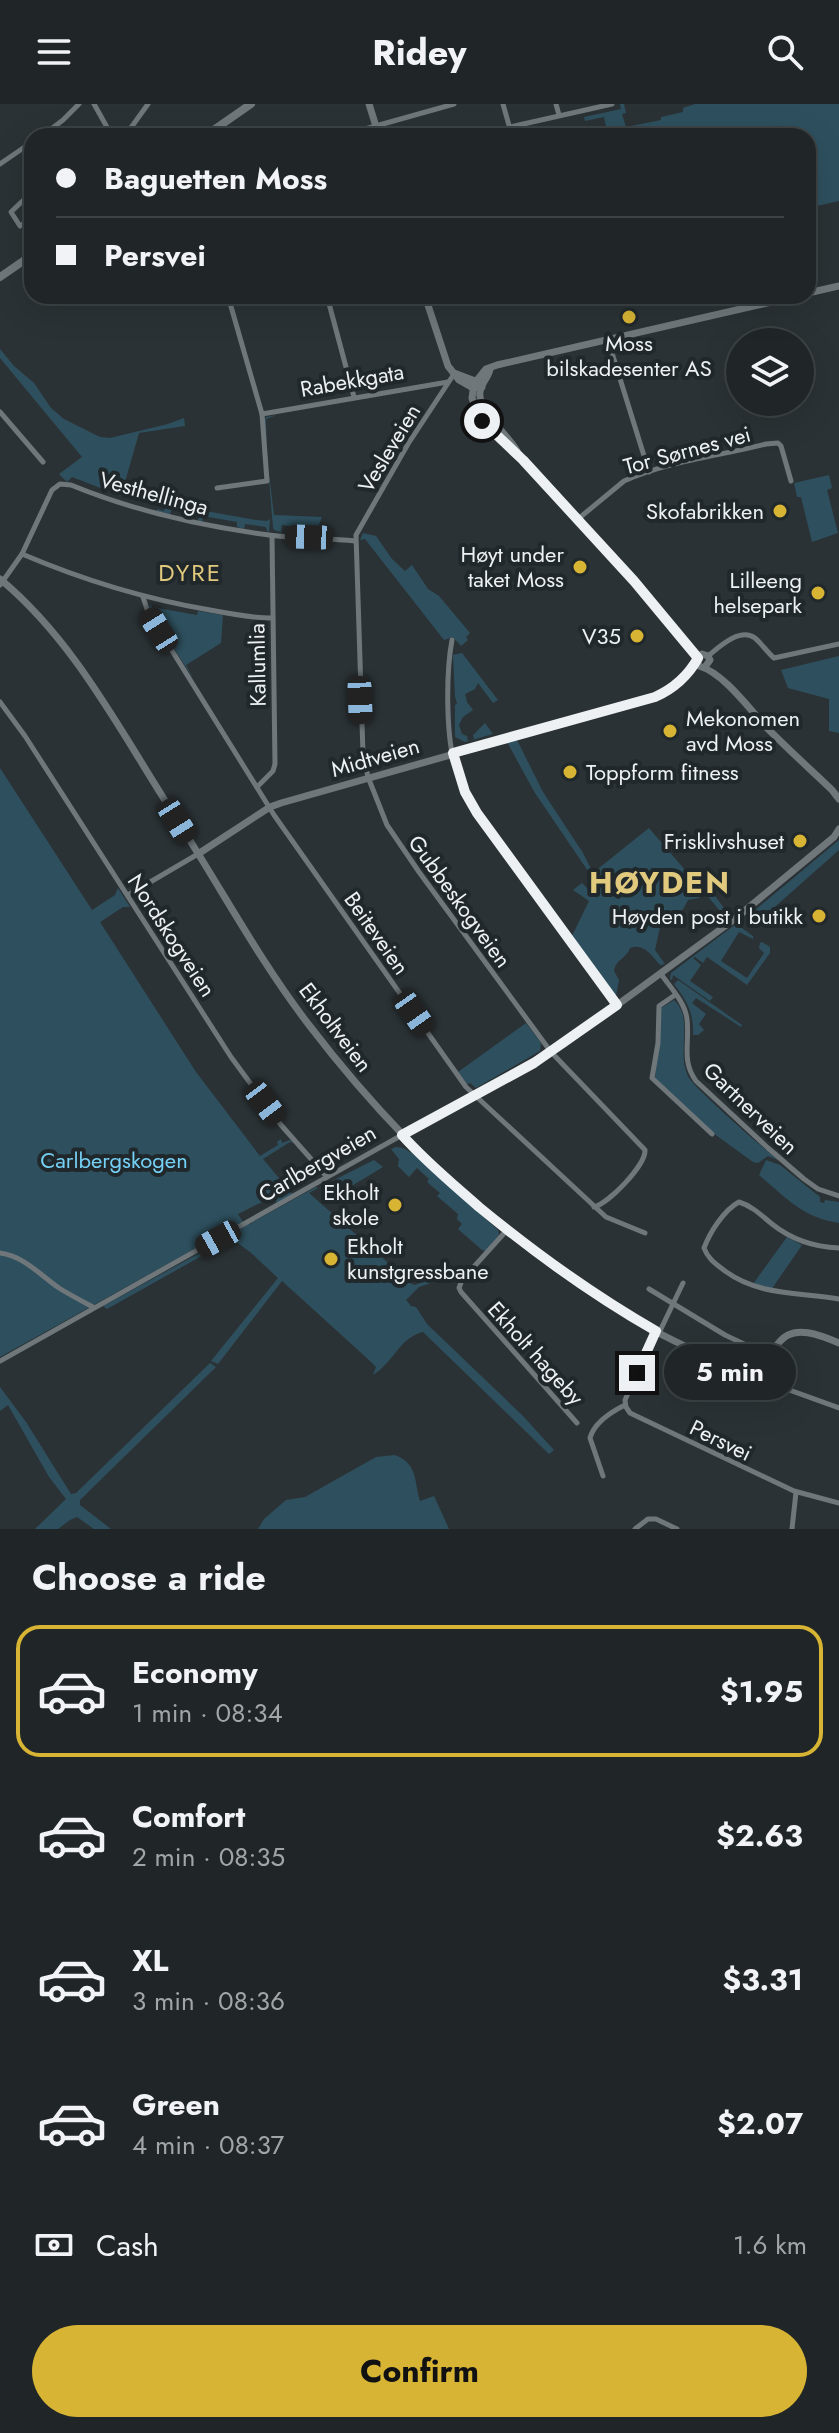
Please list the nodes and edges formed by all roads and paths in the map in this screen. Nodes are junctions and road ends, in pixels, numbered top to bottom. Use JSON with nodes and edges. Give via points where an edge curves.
{"nodes":[{"id":1,"x":79,"y":104,"type":"edge"},
{"id":2,"x":94,"y":104,"type":"edge"},
{"id":3,"x":148,"y":104,"type":"edge"},
{"id":4,"x":251,"y":104,"type":"edge"},
{"id":5,"x":369,"y":104,"type":"edge"},
{"id":6,"x":454,"y":104,"type":"edge"},
{"id":7,"x":503,"y":104,"type":"edge"},
{"id":8,"x":556,"y":104,"type":"edge"},
{"id":9,"x":612,"y":104,"type":"edge"},
{"id":10,"x":583,"y":107,"type":"edge"},
{"id":11,"x":559,"y":115,"type":"junction"},
{"id":12,"x":375,"y":124,"type":"junction"},
{"id":13,"x":510,"y":127,"type":"joint"},
{"id":14,"x":52,"y":128,"type":"edge"},
{"id":15,"x":108,"y":128,"type":"edge"},
{"id":16,"x":131,"y":128,"type":"edge"},
{"id":17,"x":216,"y":128,"type":"edge"},
{"id":18,"x":363,"y":128,"type":"edge"},
{"id":19,"x":376,"y":128,"type":"edge"},
{"id":20,"x":24,"y":148,"type":"edge"},
{"id":21,"x":0,"y":164,"type":"edge"},
{"id":22,"x":24,"y":200,"type":"edge"},
{"id":23,"x":24,"y":223,"type":"edge"},
{"id":24,"x":24,"y":260,"type":"edge"},
{"id":25,"x":0,"y":277,"type":"edge"},
{"id":26,"x":839,"y":286,"type":"edge"},
{"id":27,"x":816,"y":291,"type":"edge"},
{"id":28,"x":230,"y":304,"type":"edge"},
{"id":29,"x":329,"y":304,"type":"edge"},
{"id":30,"x":428,"y":304,"type":"edge"},
{"id":31,"x":763,"y":304,"type":"edge"},
{"id":32,"x":608,"y":340,"type":"junction"},
{"id":33,"x":454,"y":373,"type":"junction"},
{"id":34,"x":448,"y":382,"type":"junction"},
{"id":35,"x":477,"y":385,"type":"junction"},
{"id":36,"x":354,"y":397,"type":"junction"},
{"id":37,"x":0,"y":412,"type":"edge"},
{"id":38,"x":262,"y":414,"type":"junction"},
{"id":39,"x":43,"y":462,"type":"dead end"},
{"id":40,"x":649,"y":472,"type":"junction"},
{"id":41,"x":791,"y":481,"type":"dead end"},
{"id":42,"x":217,"y":488,"type":"dead end"},
{"id":43,"x":577,"y":520,"type":"junction"},
{"id":44,"x":272,"y":536,"type":"junction"},
{"id":45,"x":355,"y":541,"type":"junction"},
{"id":46,"x":22,"y":554,"type":"junction"},
{"id":47,"x":1,"y":582,"type":"edge"},
{"id":48,"x":143,"y":597,"type":"junction"},
{"id":49,"x":271,"y":618,"type":"junction"},
{"id":50,"x":452,"y":640,"type":"dead end"},
{"id":51,"x":839,"y":644,"type":"edge"},
{"id":52,"x":704,"y":660,"type":"junction"},
{"id":53,"x":0,"y":702,"type":"edge"},
{"id":54,"x":453,"y":753,"type":"junction"},
{"id":55,"x":368,"y":777,"type":"junction"},
{"id":56,"x":257,"y":787,"type":"junction"},
{"id":57,"x":836,"y":791,"type":"edge"},
{"id":58,"x":839,"y":799,"type":"edge"},
{"id":59,"x":270,"y":807,"type":"junction"},
{"id":60,"x":837,"y":833,"type":"edge"},
{"id":61,"x":198,"y":854,"type":"junction"},
{"id":62,"x":128,"y":895,"type":"junction"},
{"id":63,"x":661,"y":974,"type":"junction"},
{"id":64,"x":675,"y":994,"type":"junction"},
{"id":65,"x":617,"y":1005,"type":"junction"},
{"id":66,"x":551,"y":1052,"type":"junction"},
{"id":67,"x":475,"y":1095,"type":"junction"},
{"id":68,"x":712,"y":1134,"type":"dead end"},
{"id":69,"x":402,"y":1135,"type":"junction"},
{"id":70,"x":327,"y":1177,"type":"junction"},
{"id":71,"x":839,"y":1196,"type":"edge"},
{"id":72,"x":594,"y":1207,"type":"junction"},
{"id":73,"x":507,"y":1230,"type":"junction"},
{"id":74,"x":645,"y":1233,"type":"dead end"},
{"id":75,"x":839,"y":1248,"type":"edge"},
{"id":76,"x":0,"y":1253,"type":"edge"},
{"id":77,"x":683,"y":1283,"type":"dead end"},
{"id":78,"x":649,"y":1289,"type":"dead end"},
{"id":79,"x":839,"y":1299,"type":"edge"},
{"id":80,"x":673,"y":1304,"type":"junction"},
{"id":81,"x":94,"y":1308,"type":"junction"},
{"id":82,"x":658,"y":1332,"type":"junction"},
{"id":83,"x":839,"y":1342,"type":"edge"},
{"id":84,"x":763,"y":1353,"type":"dead end"},
{"id":85,"x":0,"y":1361,"type":"edge"},
{"id":86,"x":759,"y":1379,"type":"junction"},
{"id":87,"x":625,"y":1405,"type":"junction"},
{"id":88,"x":839,"y":1408,"type":"edge"},
{"id":89,"x":577,"y":1423,"type":"dead end"},
{"id":90,"x":603,"y":1476,"type":"dead end"},
{"id":91,"x":796,"y":1492,"type":"junction"},
{"id":92,"x":839,"y":1503,"type":"edge"},
{"id":93,"x":635,"y":1529,"type":"edge"},
{"id":94,"x":677,"y":1529,"type":"edge"},
{"id":95,"x":792,"y":1529,"type":"edge"}],
"edges":[{"from":1,"to":14,"type":"street"},
{"from":2,"to":15,"type":"street"},
{"from":3,"to":16,"type":"street"},
{"from":4,"to":17,"type":"main road"},
{"from":5,"to":12,"type":"street"},
{"from":6,"to":12,"type":"street"},
{"from":7,"to":13,"type":"street"},
{"from":8,"to":11,"type":"street"},
{"from":9,"to":10,"type":"street"},
{"from":10,"to":11,"type":"street"},
{"from":11,"to":13,"type":"street"},
{"from":12,"to":18,"type":"street"},
{"from":12,"to":19,"type":"street"},
{"from":20,"to":21,"type":"street"},
{"from":22,"to":23,"type":"street","via":[[11,212],[20,226]]},
{"from":24,"to":25,"type":"main road"},
{"from":26,"to":27,"type":"street"},
{"from":28,"to":38,"type":"street"},
{"from":29,"to":36,"type":"street"},
{"from":30,"to":33,"type":"street"},
{"from":31,"to":32,"type":"street"},
{"from":32,"to":35,"type":"street","via":[[497,365],[486,369]]},
{"from":32,"to":40,"type":"street"},
{"from":33,"to":34,"type":"street","name":"Vesleveien"},
{"from":33,"to":35,"type":"street"},
{"from":34,"to":36,"type":"street","name":"Rabekkgata"},
{"from":34,"to":45,"type":"street","name":"Vesleveien"},
{"from":35,"to":43,"type":"street","via":[[477,415]]},
{"from":36,"to":38,"type":"street","name":"Rabekkgata"},
{"from":37,"to":39,"type":"street"},
{"from":38,"to":42,"type":"street","via":[[267,481]]},
{"from":40,"to":41,"type":"street","name":"Tor Sørnes vei","via":[[776,443]]},
{"from":40,"to":43,"type":"street","name":"Tor Sørnes vei","via":[[624,481]]},
{"from":43,"to":52,"type":"street"},
{"from":44,"to":45,"type":"street","name":"Vesthellinga"},
{"from":44,"to":46,"type":"street","name":"Vesthellinga","via":[[182,520],[60,484],[52,490]]},
{"from":44,"to":49,"type":"street","name":"Kallumlia"},
{"from":45,"to":55,"type":"street","name":"Gubbeskogveien","via":[[362,741]]},
{"from":46,"to":47,"type":"street","name":"Vesthellinga"},
{"from":46,"to":48,"type":"street"},
{"from":47,"to":61,"type":"street","name":"Ekholtveien","via":[[78,663]]},
{"from":48,"to":49,"type":"street"},
{"from":48,"to":56,"type":"street","name":"Beiteveien"},
{"from":49,"to":56,"type":"street","name":"Kallumlia","via":[[275,764]]},
{"from":50,"to":54,"type":"street"},
{"from":51,"to":52,"type":"street","via":[[774,658],[749,635],[726,641]]},
{"from":52,"to":54,"type":"street","name":"Midtveien","via":[[669,691],[641,702]]},
{"from":52,"to":57,"type":"street"},
{"from":53,"to":62,"type":"street","name":"Nordskogveien"},
{"from":54,"to":55,"type":"street","name":"Midtveien"},
{"from":54,"to":65,"type":"street","via":[[477,813]]},
{"from":55,"to":59,"type":"street","name":"Midtveien"},
{"from":55,"to":66,"type":"street","name":"Gubbeskogveien","via":[[395,838]]},
{"from":56,"to":59,"type":"street","name":"Beiteveien"},
{"from":57,"to":58,"type":"street"},
{"from":59,"to":61,"type":"street","name":"Midtveien"},
{"from":59,"to":67,"type":"street","name":"Beiteveien"},
{"from":60,"to":63,"type":"street","name":"Carlbergveien","via":[[765,896]]},
{"from":61,"to":62,"type":"street","name":"Midtveien"},
{"from":61,"to":69,"type":"street","name":"Ekholtveien","via":[[307,1023]]},
{"from":62,"to":70,"type":"street","name":"Nordskogveien","via":[[248,1081]]},
{"from":63,"to":64,"type":"street","name":"Gartnerveien"},
{"from":63,"to":65,"type":"street","name":"Carlbergveien"},
{"from":64,"to":68,"type":"street","via":[[659,1006],[652,1078]]},
{"from":64,"to":71,"type":"street","name":"Gartnerveien","via":[[686,1013],[686,1057],[696,1081],[804,1179]]},
{"from":65,"to":66,"type":"street","name":"Carlbergveien"},
{"from":66,"to":67,"type":"street","name":"Carlbergveien"},
{"from":66,"to":72,"type":"street","name":"Gubbeskogveien","via":[[645,1150],[645,1159],[623,1184]]},
{"from":67,"to":69,"type":"street","name":"Carlbergveien"},
{"from":67,"to":72,"type":"street","name":"Beiteveien"},
{"from":69,"to":70,"type":"street","name":"Carlbergveien"},
{"from":69,"to":73,"type":"street","name":"Ekholtveien"},
{"from":70,"to":81,"type":"street","name":"Carlbergveien"},
{"from":72,"to":74,"type":"street","name":"Beiteveien"},
{"from":73,"to":82,"type":"street","name":"Ekholtveien"},
{"from":73,"to":89,"type":"street","name":"Ekholt hageby","via":[[459,1288]]},
{"from":75,"to":79,"type":"street","via":[[794,1239],[739,1202],[702,1249],[753,1287]]},
{"from":76,"to":81,"type":"street","via":[[22,1260]]},
{"from":77,"to":80,"type":"street"},
{"from":78,"to":80,"type":"street"},
{"from":80,"to":82,"type":"street"},
{"from":80,"to":84,"type":"street"},
{"from":81,"to":85,"type":"street","name":"Carlbergveien"},
{"from":82,"to":86,"type":"street","name":"Ekholtveien"},
{"from":82,"to":87,"type":"street"},
{"from":83,"to":86,"type":"street","via":[[811,1332],[787,1335],[773,1349]]},
{"from":86,"to":88,"type":"street","name":"Ekholtveien"},
{"from":87,"to":90,"type":"street","via":[[590,1434]]},
{"from":87,"to":91,"type":"street","name":"Persvei","via":[[630,1413]]},
{"from":91,"to":92,"type":"street","name":"Persvei"},
{"from":91,"to":95,"type":"street"},
{"from":93,"to":94,"type":"street","via":[[656,1519]]}]}
